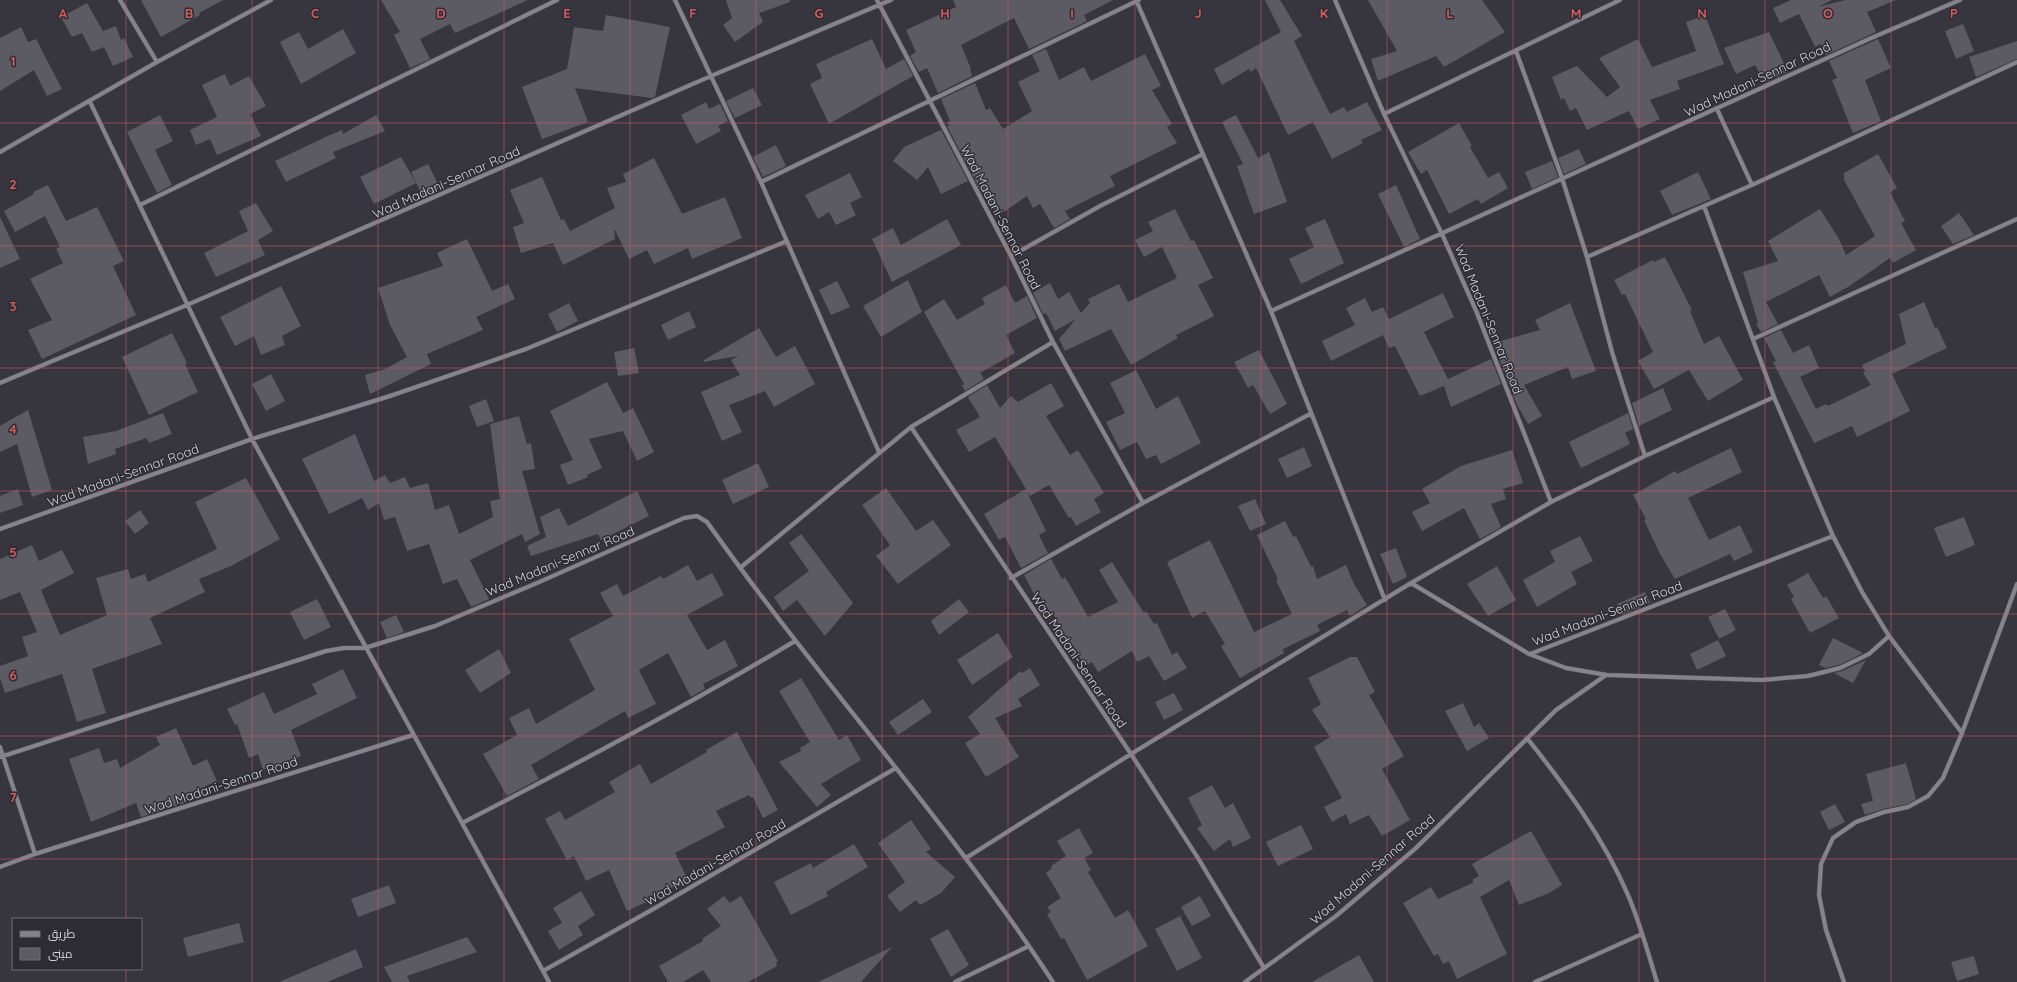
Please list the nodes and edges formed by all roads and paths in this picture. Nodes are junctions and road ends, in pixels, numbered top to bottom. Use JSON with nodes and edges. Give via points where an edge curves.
{"nodes":[{"id":1,"x":120,"y":0,"type":"edge"},
{"id":2,"x":270,"y":0,"type":"edge"},
{"id":3,"x":557,"y":0,"type":"edge"},
{"id":4,"x":675,"y":0,"type":"edge"},
{"id":5,"x":877,"y":0,"type":"edge"},
{"id":6,"x":891,"y":0,"type":"edge"},
{"id":7,"x":1137,"y":0,"type":"edge"},
{"id":8,"x":1335,"y":0,"type":"edge"},
{"id":9,"x":1620,"y":0,"type":"edge"},
{"id":10,"x":1960,"y":0,"type":"edge"},
{"id":11,"x":879,"y":5,"type":"junction"},
{"id":12,"x":1516,"y":51,"type":"junction"},
{"id":13,"x":157,"y":62,"type":"junction"},
{"id":14,"x":2017,"y":62,"type":"edge"},
{"id":15,"x":711,"y":76,"type":"junction"},
{"id":16,"x":930,"y":101,"type":"junction"},
{"id":17,"x":90,"y":102,"type":"junction"},
{"id":18,"x":1717,"y":109,"type":"junction"},
{"id":19,"x":1384,"y":114,"type":"junction"},
{"id":20,"x":0,"y":152,"type":"edge"},
{"id":21,"x":1203,"y":154,"type":"junction"},
{"id":22,"x":1562,"y":178,"type":"junction"},
{"id":23,"x":761,"y":182,"type":"junction"},
{"id":24,"x":1752,"y":186,"type":"junction"},
{"id":25,"x":140,"y":205,"type":"junction"},
{"id":26,"x":1704,"y":206,"type":"junction"},
{"id":27,"x":2017,"y":219,"type":"edge"},
{"id":28,"x":1442,"y":234,"type":"junction"},
{"id":29,"x":787,"y":241,"type":"junction"},
{"id":30,"x":1011,"y":256,"type":"junction"},
{"id":31,"x":1587,"y":257,"type":"junction"},
{"id":32,"x":187,"y":305,"type":"junction"},
{"id":33,"x":1271,"y":311,"type":"junction"},
{"id":34,"x":1753,"y":338,"type":"junction"},
{"id":35,"x":1053,"y":342,"type":"junction"},
{"id":36,"x":0,"y":383,"type":"edge"},
{"id":37,"x":1774,"y":397,"type":"junction"},
{"id":38,"x":1310,"y":414,"type":"junction"},
{"id":39,"x":911,"y":427,"type":"junction"},
{"id":40,"x":252,"y":439,"type":"junction"},
{"id":41,"x":879,"y":452,"type":"junction"},
{"id":42,"x":1645,"y":456,"type":"junction"},
{"id":43,"x":1551,"y":502,"type":"junction"},
{"id":44,"x":1143,"y":503,"type":"junction"},
{"id":45,"x":0,"y":530,"type":"edge"},
{"id":46,"x":1833,"y":536,"type":"junction"},
{"id":47,"x":740,"y":568,"type":"junction"},
{"id":48,"x":1012,"y":578,"type":"junction"},
{"id":49,"x":1411,"y":584,"type":"junction"},
{"id":50,"x":2017,"y":584,"type":"edge"},
{"id":51,"x":1385,"y":600,"type":"junction"},
{"id":52,"x":1889,"y":636,"type":"junction"},
{"id":53,"x":796,"y":641,"type":"junction"},
{"id":54,"x":365,"y":648,"type":"junction"},
{"id":55,"x":1529,"y":654,"type":"junction"},
{"id":56,"x":1607,"y":675,"type":"junction"},
{"id":57,"x":1962,"y":733,"type":"junction"},
{"id":58,"x":413,"y":735,"type":"junction"},
{"id":59,"x":1527,"y":738,"type":"junction"},
{"id":60,"x":0,"y":747,"type":"edge"},
{"id":61,"x":1130,"y":754,"type":"junction"},
{"id":62,"x":2,"y":757,"type":"edge"},
{"id":63,"x":896,"y":768,"type":"junction"},
{"id":64,"x":462,"y":823,"type":"junction"},
{"id":65,"x":35,"y":854,"type":"junction"},
{"id":66,"x":966,"y":858,"type":"junction"},
{"id":67,"x":0,"y":867,"type":"edge"},
{"id":68,"x":1642,"y":934,"type":"junction"},
{"id":69,"x":1029,"y":946,"type":"junction"},
{"id":70,"x":1264,"y":968,"type":"junction"},
{"id":71,"x":543,"y":971,"type":"junction"},
{"id":72,"x":549,"y":982,"type":"edge"},
{"id":73,"x":955,"y":982,"type":"edge"},
{"id":74,"x":1053,"y":982,"type":"edge"},
{"id":75,"x":1245,"y":982,"type":"edge"},
{"id":76,"x":1535,"y":982,"type":"edge"},
{"id":77,"x":1657,"y":982,"type":"edge"},
{"id":78,"x":1844,"y":982,"type":"edge"}],
"edges":[{"from":1,"to":13,"type":"street"},
{"from":2,"to":13,"type":"street"},
{"from":3,"to":25,"type":"street"},
{"from":4,"to":15,"type":"street"},
{"from":5,"to":11,"type":"street","name":"Wad Madani-Sennar Road"},
{"from":6,"to":11,"type":"street","name":"Wad Madani-Sennar Road"},
{"from":7,"to":16,"type":"street"},
{"from":7,"to":21,"type":"street"},
{"from":8,"to":19,"type":"street","name":"Wad Madani-Sennar Road"},
{"from":9,"to":12,"type":"street"},
{"from":10,"to":18,"type":"street","name":"Wad Madani-Sennar Road"},
{"from":11,"to":15,"type":"street","name":"Wad Madani-Sennar Road"},
{"from":11,"to":16,"type":"street","name":"Wad Madani-Sennar Road"},
{"from":12,"to":19,"type":"street"},
{"from":12,"to":22,"type":"street"},
{"from":13,"to":17,"type":"street"},
{"from":14,"to":24,"type":"street"},
{"from":15,"to":23,"type":"street"},
{"from":15,"to":32,"type":"street","name":"Wad Madani-Sennar Road"},
{"from":16,"to":23,"type":"street"},
{"from":16,"to":30,"type":"street","name":"Wad Madani-Sennar Road"},
{"from":17,"to":20,"type":"street"},
{"from":17,"to":25,"type":"street"},
{"from":18,"to":22,"type":"street","name":"Wad Madani-Sennar Road"},
{"from":18,"to":24,"type":"street"},
{"from":19,"to":28,"type":"street","name":"Wad Madani-Sennar Road"},
{"from":21,"to":30,"type":"street","via":[[1100,206]]},
{"from":21,"to":33,"type":"street"},
{"from":22,"to":28,"type":"street","name":"Wad Madani-Sennar Road"},
{"from":22,"to":31,"type":"street"},
{"from":23,"to":29,"type":"street"},
{"from":24,"to":26,"type":"street"},
{"from":25,"to":32,"type":"street"},
{"from":26,"to":31,"type":"street"},
{"from":26,"to":34,"type":"street"},
{"from":27,"to":34,"type":"street"},
{"from":28,"to":33,"type":"street","name":"Wad Madani-Sennar Road"},
{"from":28,"to":43,"type":"street","name":"Wad Madani-Sennar Road","via":[[1477,313]]},
{"from":29,"to":40,"type":"street","name":"Wad Madani-Sennar Road","via":[[526,349],[390,396]]},
{"from":29,"to":41,"type":"street"},
{"from":30,"to":35,"type":"street","name":"Wad Madani-Sennar Road"},
{"from":31,"to":42,"type":"street","via":[[1612,352]]},
{"from":32,"to":36,"type":"street","name":"Wad Madani-Sennar Road"},
{"from":32,"to":40,"type":"street"},
{"from":33,"to":38,"type":"street"},
{"from":34,"to":37,"type":"street"},
{"from":35,"to":39,"type":"street"},
{"from":35,"to":44,"type":"street","name":"Wad Madani-Sennar Road"},
{"from":37,"to":42,"type":"street"},
{"from":37,"to":46,"type":"street"},
{"from":38,"to":44,"type":"street"},
{"from":38,"to":51,"type":"street"},
{"from":39,"to":41,"type":"street"},
{"from":39,"to":48,"type":"street","name":"Wad Madani-Sennar Road"},
{"from":40,"to":45,"type":"street","name":"Wad Madani-Sennar Road"},
{"from":40,"to":54,"type":"street"},
{"from":41,"to":47,"type":"street"},
{"from":42,"to":43,"type":"street"},
{"from":43,"to":49,"type":"street"},
{"from":44,"to":48,"type":"street"},
{"from":46,"to":52,"type":"street","via":[[1862,592]]},
{"from":46,"to":55,"type":"street","name":"Wad Madani-Sennar Road"},
{"from":47,"to":53,"type":"street","name":"Wad Madani-Sennar Road"},
{"from":47,"to":54,"type":"street","name":"Wad Madani-Sennar Road","via":[[707,522],[697,516],[684,518],[435,626]]},
{"from":48,"to":61,"type":"street","name":"Wad Madani-Sennar Road"},
{"from":49,"to":51,"type":"street"},
{"from":49,"to":55,"type":"street"},
{"from":50,"to":57,"type":"street"},
{"from":51,"to":61,"type":"street"},
{"from":52,"to":56,"type":"street","name":"Wad Madani-Sennar Road","via":[[1869,654],[1840,668],[1808,676],[1762,680]]},
{"from":52,"to":57,"type":"street"},
{"from":53,"to":63,"type":"street","name":"Wad Madani-Sennar Road"},
{"from":53,"to":64,"type":"street","via":[[715,689],[583,761]]},
{"from":54,"to":58,"type":"street"},
{"from":54,"to":62,"type":"street","name":"Wad Madani-Sennar Road","via":[[326,651]]},
{"from":55,"to":56,"type":"street","name":"Wad Madani-Sennar Road","via":[[1566,668]]},
{"from":56,"to":59,"type":"street","name":"Wad Madani-Sennar Road","via":[[1556,710]]},
{"from":57,"to":78,"type":"street","via":[[1943,778],[1928,796],[1908,806],[1856,822],[1833,838],[1821,864],[1821,902],[1826,930]]},
{"from":58,"to":64,"type":"street"},
{"from":58,"to":65,"type":"street","name":"Wad Madani-Sennar Road"},
{"from":59,"to":68,"type":"street","via":[[1570,793],[1599,837],[1628,895]]},
{"from":59,"to":70,"type":"street","name":"Wad Madani-Sennar Road","via":[[1416,848],[1336,916]]},
{"from":60,"to":62,"type":"street"},
{"from":61,"to":66,"type":"street"},
{"from":61,"to":70,"type":"street","name":"Wad Madani-Sennar Road","via":[[1198,858]]},
{"from":62,"to":65,"type":"street"},
{"from":63,"to":66,"type":"street","name":"Wad Madani-Sennar Road"},
{"from":63,"to":71,"type":"street","name":"Wad Madani-Sennar Road"},
{"from":64,"to":71,"type":"street"},
{"from":65,"to":67,"type":"street","name":"Wad Madani-Sennar Road"},
{"from":66,"to":69,"type":"street","name":"Wad Madani-Sennar Road"},
{"from":68,"to":76,"type":"street"},
{"from":68,"to":77,"type":"street"},
{"from":69,"to":73,"type":"street"},
{"from":69,"to":74,"type":"street","name":"Wad Madani-Sennar Road"},
{"from":70,"to":75,"type":"street","name":"Wad Madani-Sennar Road"},
{"from":71,"to":72,"type":"street"}]}
